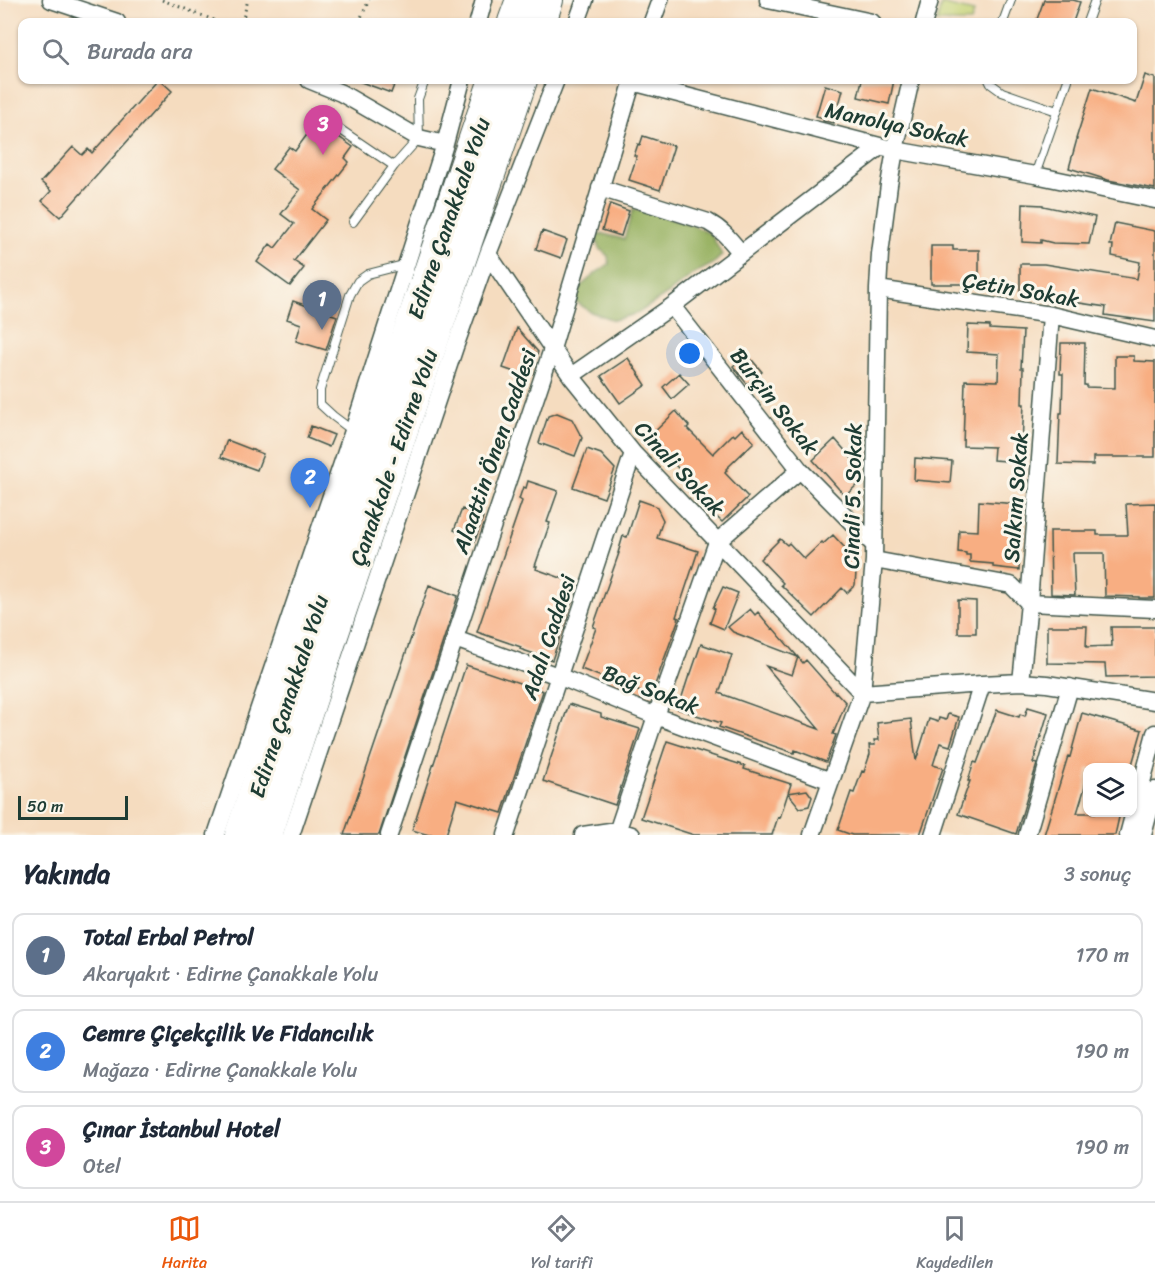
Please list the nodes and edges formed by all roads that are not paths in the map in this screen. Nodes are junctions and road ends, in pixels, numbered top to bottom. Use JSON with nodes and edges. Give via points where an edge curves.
{"nodes":[{"id":1,"x":51,"y":0,"type":"edge"},
{"id":2,"x":484,"y":0,"type":"edge"},
{"id":3,"x":522,"y":0,"type":"edge"},
{"id":4,"x":547,"y":0,"type":"edge"},
{"id":5,"x":585,"y":0,"type":"edge"},
{"id":6,"x":660,"y":0,"type":"edge"},
{"id":7,"x":768,"y":0,"type":"edge"},
{"id":8,"x":930,"y":0,"type":"edge"},
{"id":9,"x":1011,"y":0,"type":"edge"},
{"id":10,"x":1095,"y":0,"type":"edge"},
{"id":11,"x":105,"y":18,"type":"edge"},
{"id":12,"x":479,"y":18,"type":"edge"},
{"id":13,"x":515,"y":18,"type":"edge"},
{"id":14,"x":541,"y":18,"type":"edge"},
{"id":15,"x":578,"y":18,"type":"edge"},
{"id":16,"x":653,"y":18,"type":"edge"},
{"id":17,"x":853,"y":18,"type":"edge"},
{"id":18,"x":925,"y":18,"type":"edge"},
{"id":19,"x":1004,"y":18,"type":"edge"},
{"id":20,"x":1088,"y":18,"type":"edge"},
{"id":21,"x":319,"y":84,"type":"edge"},
{"id":22,"x":424,"y":84,"type":"edge"},
{"id":23,"x":461,"y":84,"type":"edge"},
{"id":24,"x":493,"y":84,"type":"edge"},
{"id":25,"x":519,"y":84,"type":"edge"},
{"id":26,"x":554,"y":84,"type":"edge"},
{"id":27,"x":631,"y":84,"type":"edge"},
{"id":28,"x":643,"y":84,"type":"edge"},
{"id":29,"x":910,"y":84,"type":"edge"},
{"id":30,"x":991,"y":84,"type":"edge"},
{"id":31,"x":1067,"y":84,"type":"edge"},
{"id":32,"x":1057,"y":111,"type":"junction"},
{"id":33,"x":319,"y":115,"type":"dead end"},
{"id":34,"x":419,"y":138,"type":"junction"},
{"id":35,"x":445,"y":144,"type":"junction"},
{"id":36,"x":888,"y":149,"type":"junction"},
{"id":37,"x":394,"y":166,"type":"junction"},
{"id":38,"x":1035,"y":175,"type":"junction"},
{"id":39,"x":600,"y":188,"type":"junction"},
{"id":40,"x":1155,"y":200,"type":"edge"},
{"id":41,"x":353,"y":222,"type":"dead end"},
{"id":42,"x":741,"y":253,"type":"junction"},
{"id":43,"x":488,"y":254,"type":"junction"},
{"id":44,"x":420,"y":266,"type":"junction"},
{"id":45,"x":878,"y":289,"type":"junction"},
{"id":46,"x":672,"y":306,"type":"junction"},
{"id":47,"x":1051,"y":315,"type":"junction"},
{"id":48,"x":1155,"y":339,"type":"edge"},
{"id":49,"x":552,"y":349,"type":"junction"},
{"id":50,"x":571,"y":376,"type":"junction"},
{"id":51,"x":363,"y":435,"type":"junction"},
{"id":52,"x":633,"y":453,"type":"junction"},
{"id":53,"x":800,"y":470,"type":"junction"},
{"id":54,"x":717,"y":542,"type":"junction"},
{"id":55,"x":874,"y":553,"type":"junction"},
{"id":56,"x":1029,"y":603,"type":"junction"},
{"id":57,"x":1155,"y":609,"type":"edge"},
{"id":58,"x":455,"y":639,"type":"junction"},
{"id":59,"x":558,"y":676,"type":"junction"},
{"id":60,"x":1021,"y":682,"type":"junction"},
{"id":61,"x":982,"y":684,"type":"junction"},
{"id":62,"x":1070,"y":687,"type":"junction"},
{"id":63,"x":862,"y":693,"type":"junction"},
{"id":64,"x":1155,"y":701,"type":"edge"},
{"id":65,"x":656,"y":716,"type":"junction"},
{"id":66,"x":1155,"y":733,"type":"edge"},
{"id":67,"x":831,"y":781,"type":"junction"},
{"id":68,"x":1155,"y":790,"type":"edge"},
{"id":69,"x":622,"y":834,"type":"edge"},
{"id":70,"x":216,"y":835,"type":"edge"},
{"id":71,"x":241,"y":835,"type":"edge"},
{"id":72,"x":266,"y":835,"type":"edge"},
{"id":73,"x":291,"y":835,"type":"edge"},
{"id":74,"x":388,"y":835,"type":"edge"},
{"id":75,"x":506,"y":835,"type":"edge"},
{"id":76,"x":583,"y":835,"type":"edge"},
{"id":77,"x":812,"y":835,"type":"edge"},
{"id":78,"x":933,"y":835,"type":"edge"},
{"id":79,"x":1027,"y":835,"type":"edge"},
{"id":80,"x":1128,"y":835,"type":"edge"},
{"id":81,"x":1143,"y":835,"type":"edge"}],
"edges":[{"from":1,"to":11,"type":"street"},
{"from":2,"to":12,"type":"street"},
{"from":3,"to":13,"type":"highway"},
{"from":4,"to":14,"type":"highway"},
{"from":5,"to":15,"type":"street"},
{"from":6,"to":16,"type":"street"},
{"from":7,"to":17,"type":"street"},
{"from":8,"to":18,"type":"street"},
{"from":9,"to":19,"type":"lane"},
{"from":10,"to":20,"type":"lane"},
{"from":21,"to":34,"type":"street"},
{"from":22,"to":34,"type":"lane","via":[[418,99]]},
{"from":23,"to":35,"type":"street"},
{"from":24,"to":44,"type":"highway","name":"Edirne Çanakkale Yolu"},
{"from":25,"to":72,"type":"highway","name":"Çanakkale - Edirne Yolu"},
{"from":26,"to":43,"type":"street"},
{"from":27,"to":39,"type":"street","name":"Alaattin Önen Caddesi"},
{"from":28,"to":36,"type":"street","name":"Manolya Sokak"},
{"from":29,"to":36,"type":"street","name":"Cinali 5. Sokak"},
{"from":30,"to":32,"type":"lane","via":[[1002,92]]},
{"from":31,"to":32,"type":"lane"},
{"from":32,"to":38,"type":"lane"},
{"from":33,"to":37,"type":"lane"},
{"from":34,"to":35,"type":"street"},
{"from":34,"to":37,"type":"lane"},
{"from":35,"to":44,"type":"street"},
{"from":36,"to":38,"type":"street","name":"Manolya Sokak"},
{"from":36,"to":42,"type":"street"},
{"from":36,"to":45,"type":"street","name":"Cinali 5. Sokak"},
{"from":37,"to":41,"type":"lane"},
{"from":38,"to":40,"type":"street","name":"Manolya Sokak"},
{"from":39,"to":42,"type":"street","via":[[708,222],[728,236]]},
{"from":39,"to":49,"type":"street","name":"Alaattin Önen Caddesi"},
{"from":42,"to":46,"type":"street"},
{"from":43,"to":49,"type":"street","name":"Cinali Sokak"},
{"from":43,"to":73,"type":"street"},
{"from":44,"to":51,"type":"highway","name":"Edirne Çanakkale Yolu"},
{"from":44,"to":51,"type":"lane","via":[[362,277],[353,287],[342,317],[320,390],[320,404]]},
{"from":45,"to":47,"type":"street","name":"Çetin Sokak"},
{"from":45,"to":55,"type":"street","name":"Cinali 5. Sokak"},
{"from":46,"to":50,"type":"street"},
{"from":46,"to":53,"type":"street","name":"Burçin Sokak"},
{"from":47,"to":48,"type":"street","name":"Çetin Sokak"},
{"from":47,"to":56,"type":"street","name":"Salkım Sokak"},
{"from":49,"to":50,"type":"street","name":"Cinali Sokak"},
{"from":49,"to":58,"type":"street","name":"Alaattin Önen Caddesi"},
{"from":50,"to":52,"type":"street","name":"Cinali Sokak"},
{"from":51,"to":70,"type":"street"},
{"from":51,"to":71,"type":"highway","name":"Edirne Çanakkale Yolu"},
{"from":52,"to":54,"type":"street","name":"Cinali Sokak"},
{"from":52,"to":59,"type":"street","name":"Adalı Caddesi"},
{"from":53,"to":54,"type":"street"},
{"from":53,"to":55,"type":"street","name":"Burçin Sokak"},
{"from":54,"to":63,"type":"street","name":"Cinali Sokak"},
{"from":54,"to":65,"type":"street"},
{"from":55,"to":56,"type":"street","via":[[1011,585]]},
{"from":55,"to":63,"type":"street","name":"Cinali 5. Sokak"},
{"from":56,"to":57,"type":"street"},
{"from":56,"to":60,"type":"street","name":"Salkım Sokak"},
{"from":58,"to":59,"type":"street","name":"Bağ Sokak"},
{"from":58,"to":74,"type":"street","name":"Alaattin Önen Caddesi"},
{"from":59,"to":65,"type":"street","name":"Bağ Sokak"},
{"from":59,"to":75,"type":"street","name":"Adalı Caddesi"},
{"from":60,"to":61,"type":"street"},
{"from":60,"to":62,"type":"street"},
{"from":61,"to":63,"type":"street"},
{"from":61,"to":78,"type":"street"},
{"from":62,"to":64,"type":"street"},
{"from":62,"to":79,"type":"street"},
{"from":63,"to":67,"type":"street","name":"Cinali 5. Sokak"},
{"from":65,"to":67,"type":"street","name":"Bağ Sokak"},
{"from":65,"to":69,"type":"street"},
{"from":66,"to":80,"type":"street"},
{"from":67,"to":77,"type":"street","name":"Cinali 5. Sokak"},
{"from":68,"to":81,"type":"street"},
{"from":69,"to":76,"type":"street"}]}
